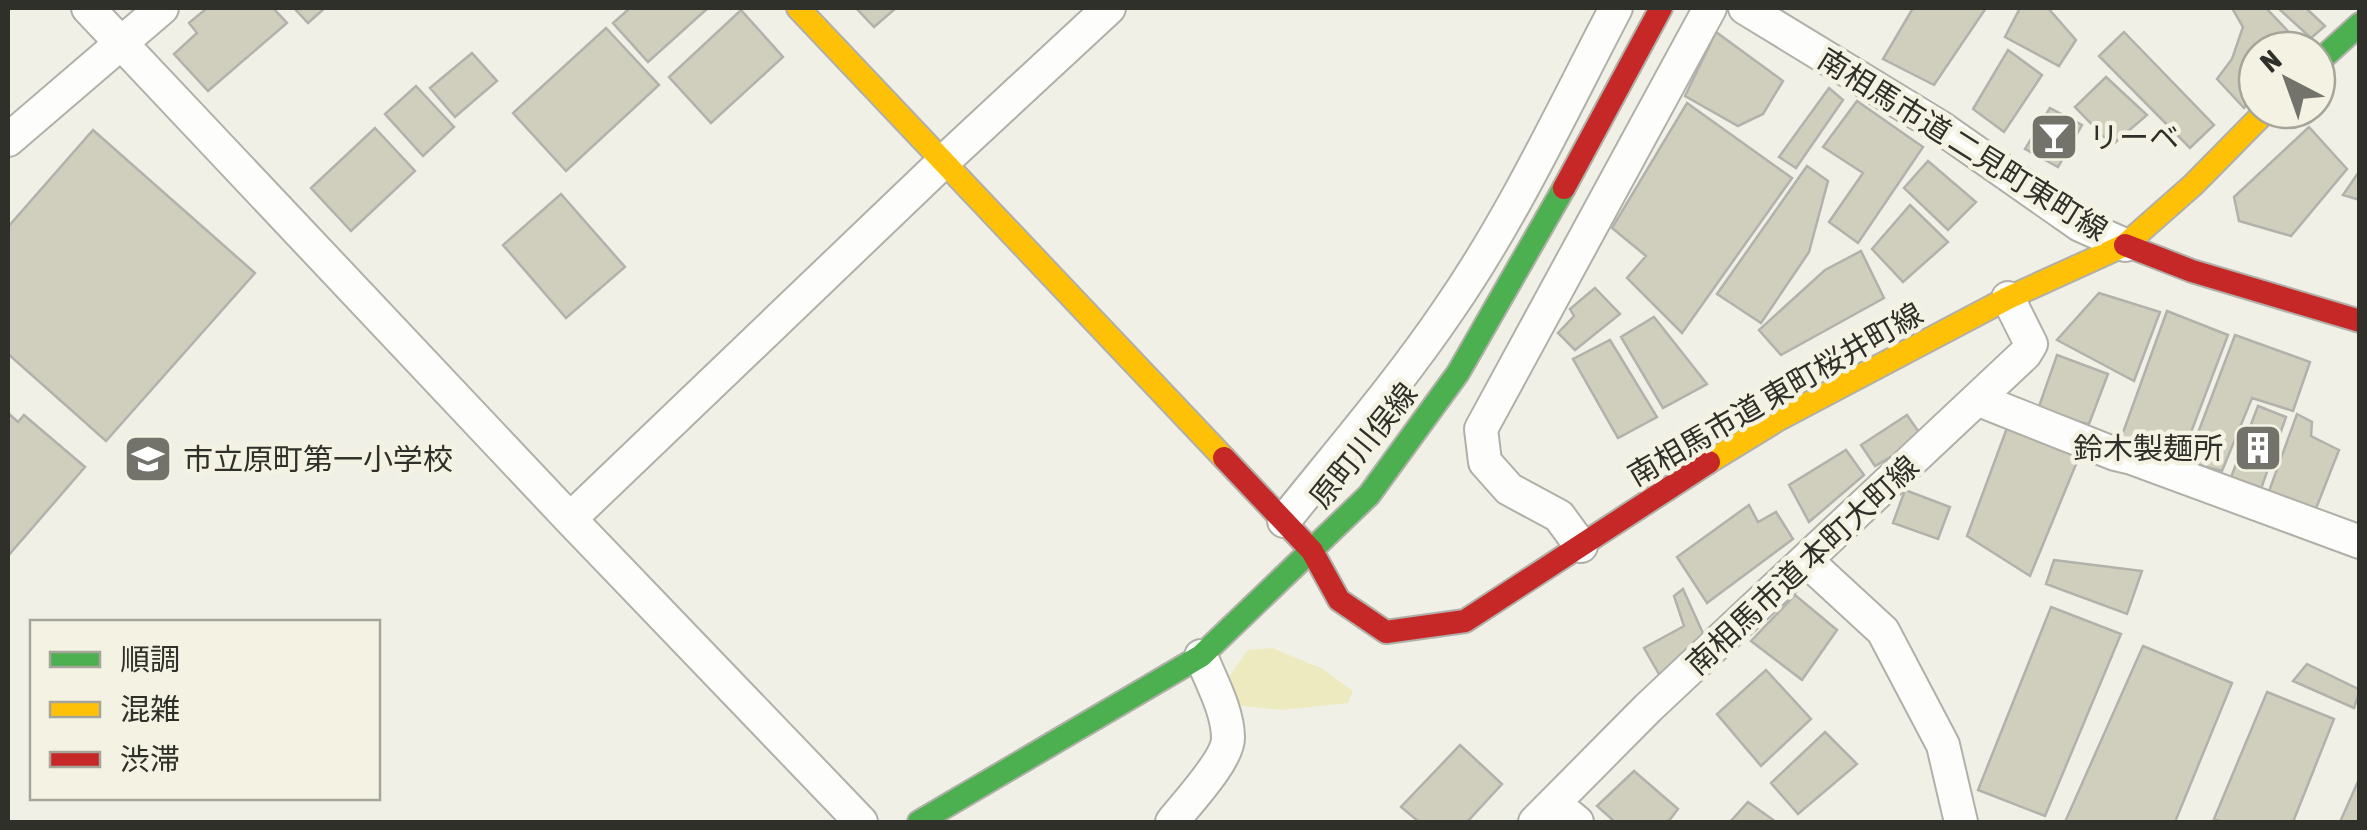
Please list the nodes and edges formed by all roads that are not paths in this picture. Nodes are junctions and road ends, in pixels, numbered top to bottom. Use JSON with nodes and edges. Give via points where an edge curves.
{"nodes":[{"id":1,"x":88,"y":8,"type":"edge"},
{"id":2,"x":162,"y":8,"type":"edge"},
{"id":3,"x":798,"y":8,"type":"edge"},
{"id":4,"x":1109,"y":8,"type":"edge"},
{"id":5,"x":1616,"y":8,"type":"edge"},
{"id":6,"x":1660,"y":8,"type":"edge"},
{"id":7,"x":1710,"y":8,"type":"edge"},
{"id":8,"x":1746,"y":8,"type":"edge"},
{"id":9,"x":2360,"y":24,"type":"edge"},
{"id":10,"x":122,"y":43,"type":"junction"},
{"id":11,"x":2337,"y":45,"type":"edge"},
{"id":12,"x":2247,"y":130,"type":"edge"},
{"id":13,"x":8,"y":140,"type":"edge"},
{"id":14,"x":943,"y":162,"type":"junction"},
{"id":15,"x":2126,"y":245,"type":"junction"},
{"id":16,"x":2008,"y":298,"type":"junction"},
{"id":17,"x":2360,"y":321,"type":"edge"},
{"id":18,"x":1979,"y":400,"type":"junction"},
{"id":19,"x":570,"y":519,"type":"junction"},
{"id":20,"x":1284,"y":521,"type":"junction"},
{"id":21,"x":2360,"y":542,"type":"edge"},
{"id":22,"x":1581,"y":546,"type":"junction"},
{"id":23,"x":1312,"y":551,"type":"junction"},
{"id":24,"x":1807,"y":560,"type":"junction"},
{"id":25,"x":1201,"y":656,"type":"junction"},
{"id":26,"x":1555,"y":816,"type":"edge"},
{"id":27,"x":861,"y":822,"type":"edge"},
{"id":28,"x":919,"y":822,"type":"edge"},
{"id":29,"x":1172,"y":822,"type":"edge"},
{"id":30,"x":1961,"y":822,"type":"edge"}],
"edges":[{"from":1,"to":10,"type":"street"},
{"from":2,"to":10,"type":"street"},
{"from":3,"to":14,"type":"street","name":"南相馬市道 東町桜井町線"},
{"from":4,"to":14,"type":"street"},
{"from":5,"to":20,"type":"street","via":[[1516,200],[1450,309]]},
{"from":6,"to":23,"type":"street","name":"原町川俣線","via":[[1458,373],[1359,504]]},
{"from":7,"to":22,"type":"street","via":[[1481,429],[1484,462],[1509,489],[1559,516]]},
{"from":8,"to":15,"type":"street","name":"南相馬市道 二見町東町線","via":[[1940,128],[2080,225]]},
{"from":9,"to":11,"type":"street"},
{"from":10,"to":13,"type":"street"},
{"from":10,"to":19,"type":"street"},
{"from":12,"to":15,"type":"street","name":"南相馬市道 東町桜井町線"},
{"from":14,"to":19,"type":"street"},
{"from":14,"to":20,"type":"street","name":"南相馬市道 東町桜井町線"},
{"from":15,"to":16,"type":"street","name":"南相馬市道 東町桜井町線"},
{"from":15,"to":17,"type":"street","name":"南相馬市道 二見町東町線"},
{"from":16,"to":18,"type":"street","name":"南相馬市道 本町大町線","via":[[2032,344]]},
{"from":16,"to":22,"type":"street","name":"南相馬市道 東町桜井町線","via":[[1780,419]]},
{"from":18,"to":21,"type":"street"},
{"from":18,"to":24,"type":"street","name":"南相馬市道 本町大町線"},
{"from":19,"to":27,"type":"street"},
{"from":20,"to":23,"type":"street","name":"南相馬市道 東町桜井町線"},
{"from":22,"to":23,"type":"street","name":"南相馬市道 東町桜井町線","via":[[1465,621],[1386,632],[1339,600]]},
{"from":23,"to":25,"type":"street","name":"原町川俣線"},
{"from":24,"to":26,"type":"street","name":"南相馬市道 本町大町線","via":[[1648,708]]},
{"from":24,"to":30,"type":"street","via":[[1884,631],[1943,745]]},
{"from":25,"to":28,"type":"street","name":"原町川俣線"},
{"from":25,"to":29,"type":"street","via":[[1228,740]]}]}
